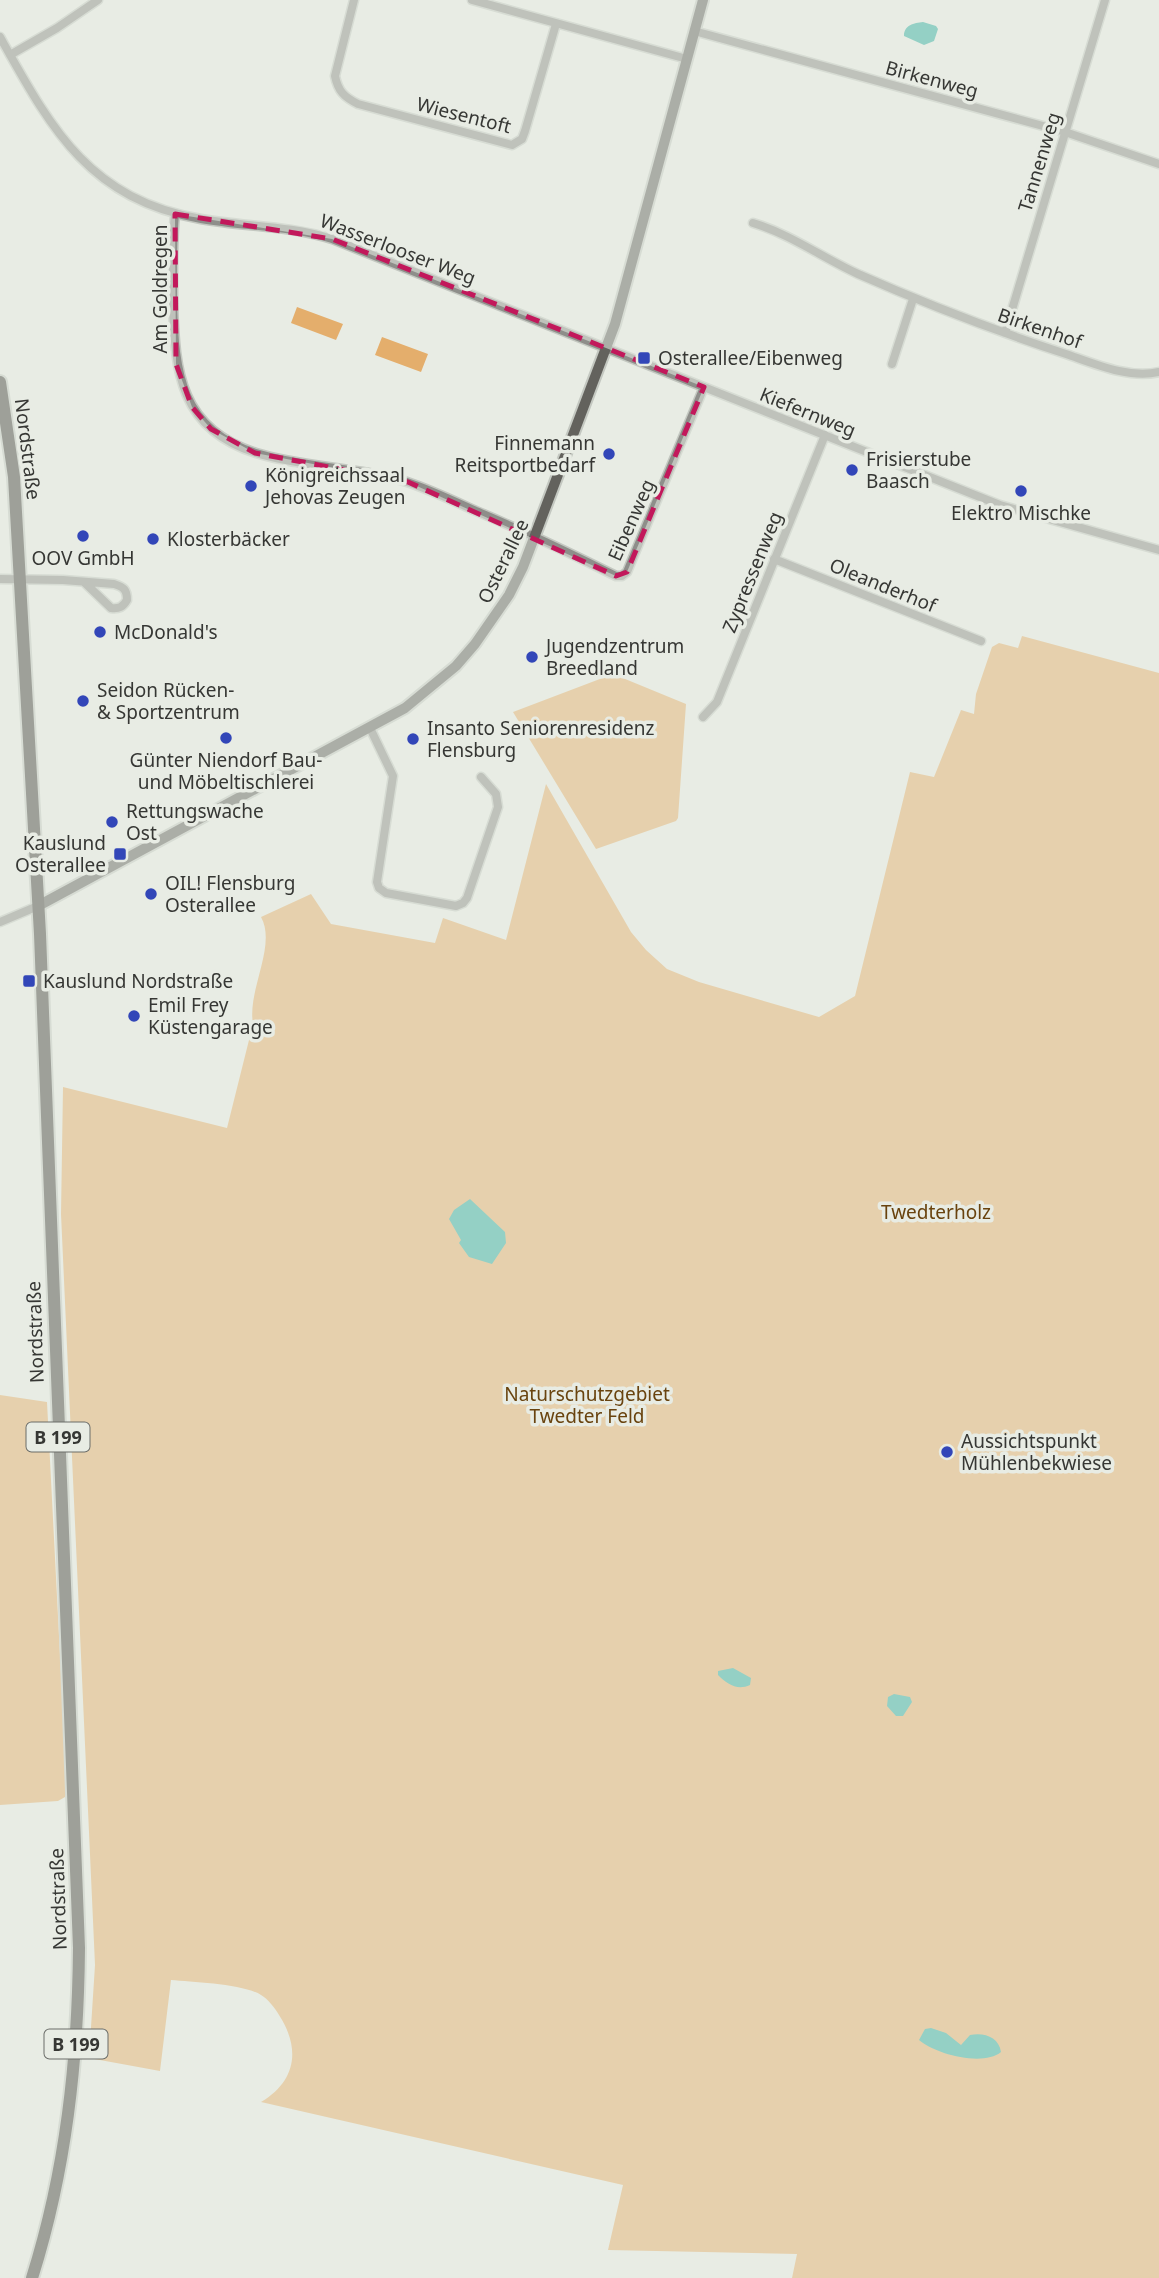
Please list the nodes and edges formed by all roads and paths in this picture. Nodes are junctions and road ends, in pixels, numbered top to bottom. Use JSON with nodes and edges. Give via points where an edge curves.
{"nodes":[{"id":1,"x":98,"y":0,"type":"edge"},
{"id":2,"x":354,"y":0,"type":"edge"},
{"id":3,"x":472,"y":0,"type":"edge"},
{"id":4,"x":703,"y":0,"type":"edge"},
{"id":5,"x":1105,"y":0,"type":"edge"},
{"id":6,"x":556,"y":24,"type":"junction"},
{"id":7,"x":694,"y":31,"type":"junction"},
{"id":8,"x":0,"y":37,"type":"edge"},
{"id":9,"x":10,"y":55,"type":"junction"},
{"id":10,"x":687,"y":59,"type":"junction"},
{"id":11,"x":1065,"y":132,"type":"junction"},
{"id":12,"x":1159,"y":164,"type":"edge"},
{"id":13,"x":175,"y":214,"type":"junction"},
{"id":14,"x":753,"y":223,"type":"dead end"},
{"id":15,"x":913,"y":299,"type":"junction"},
{"id":16,"x":1005,"y":333,"type":"junction"},
{"id":17,"x":607,"y":348,"type":"junction"},
{"id":18,"x":892,"y":364,"type":"dead end"},
{"id":19,"x":1159,"y":372,"type":"edge"},
{"id":20,"x":0,"y":382,"type":"edge"},
{"id":21,"x":704,"y":387,"type":"junction"},
{"id":22,"x":825,"y":435,"type":"junction"},
{"id":23,"x":536,"y":536,"type":"junction"},
{"id":24,"x":1159,"y":550,"type":"edge"},
{"id":25,"x":774,"y":559,"type":"junction"},
{"id":26,"x":0,"y":579,"type":"edge"},
{"id":27,"x":22,"y":579,"type":"junction"},
{"id":28,"x":84,"y":582,"type":"junction"},
{"id":29,"x":981,"y":641,"type":"dead end"},
{"id":30,"x":703,"y":717,"type":"dead end"},
{"id":31,"x":370,"y":728,"type":"junction"},
{"id":32,"x":481,"y":777,"type":"dead end"},
{"id":33,"x":38,"y":906,"type":"junction"},
{"id":34,"x":0,"y":922,"type":"edge"},
{"id":35,"x":32,"y":2278,"type":"edge"}],
"edges":[{"from":1,"to":9,"type":"street"},
{"from":2,"to":6,"type":"street","name":"Wiesentoft","via":[[335,76],[342,94],[358,104],[512,145],[525,131]]},
{"from":3,"to":6,"type":"street"},
{"from":4,"to":7,"type":"street","name":"Osterallee"},
{"from":5,"to":11,"type":"street","name":"Tannenweg"},
{"from":6,"to":10,"type":"street"},
{"from":7,"to":10,"type":"street","name":"Osterallee"},
{"from":7,"to":11,"type":"street","name":"Birkenweg"},
{"from":8,"to":9,"type":"street","name":"Wasserlooser Weg"},
{"from":9,"to":13,"type":"street","name":"Wasserlooser Weg","via":[[43,113],[78,157],[120,190]]},
{"from":10,"to":17,"type":"street","name":"Osterallee"},
{"from":11,"to":12,"type":"street","name":"Birkenweg"},
{"from":11,"to":16,"type":"street","name":"Tannenweg"},
{"from":13,"to":17,"type":"street","name":"Wasserlooser Weg","via":[[283,227],[332,239]]},
{"from":13,"to":23,"type":"street","name":"Am Goldregen","via":[[176,364],[192,407],[211,429],[255,453],[408,482]]},
{"from":14,"to":15,"type":"street","name":"Birkenhof"},
{"from":15,"to":16,"type":"street","name":"Birkenhof"},
{"from":15,"to":18,"type":"street"},
{"from":16,"to":19,"type":"street","name":"Birkenhof","via":[[1102,366],[1140,375]]},
{"from":17,"to":21,"type":"street","name":"Kiefernweg"},
{"from":17,"to":23,"type":"street","name":"Osterallee"},
{"from":20,"to":27,"type":"main road","name":"Nordstraße","number":"B 199"},
{"from":21,"to":22,"type":"street","name":"Kiefernweg"},
{"from":21,"to":23,"type":"street","name":"Eibenweg","via":[[622,576]]},
{"from":22,"to":24,"type":"street","name":"Kiefernweg","via":[[1000,505]]},
{"from":22,"to":25,"type":"street","name":"Zypressenweg"},
{"from":23,"to":31,"type":"street","name":"Osterallee","via":[[509,595],[456,666],[405,708]]},
{"from":25,"to":29,"type":"street","name":"Oleanderhof"},
{"from":25,"to":30,"type":"street","name":"Zypressenweg","via":[[718,702]]},
{"from":26,"to":27,"type":"street"},
{"from":27,"to":28,"type":"street"},
{"from":27,"to":33,"type":"main road","name":"Nordstraße","number":"B 199"},
{"from":28,"to":28,"type":"street","via":[[111,608],[117,609],[127,600],[122,586]]},
{"from":31,"to":32,"type":"street","via":[[393,776],[377,882],[386,893],[456,906],[463,903],[498,807],[496,794]]},
{"from":31,"to":33,"type":"street","name":"Osterallee"},
{"from":33,"to":34,"type":"street","name":"Osterallee"},
{"from":33,"to":35,"type":"main road","name":"Nordstraße","number":"B 199","via":[[79,1948],[71,2098],[47,2230]]}]}
